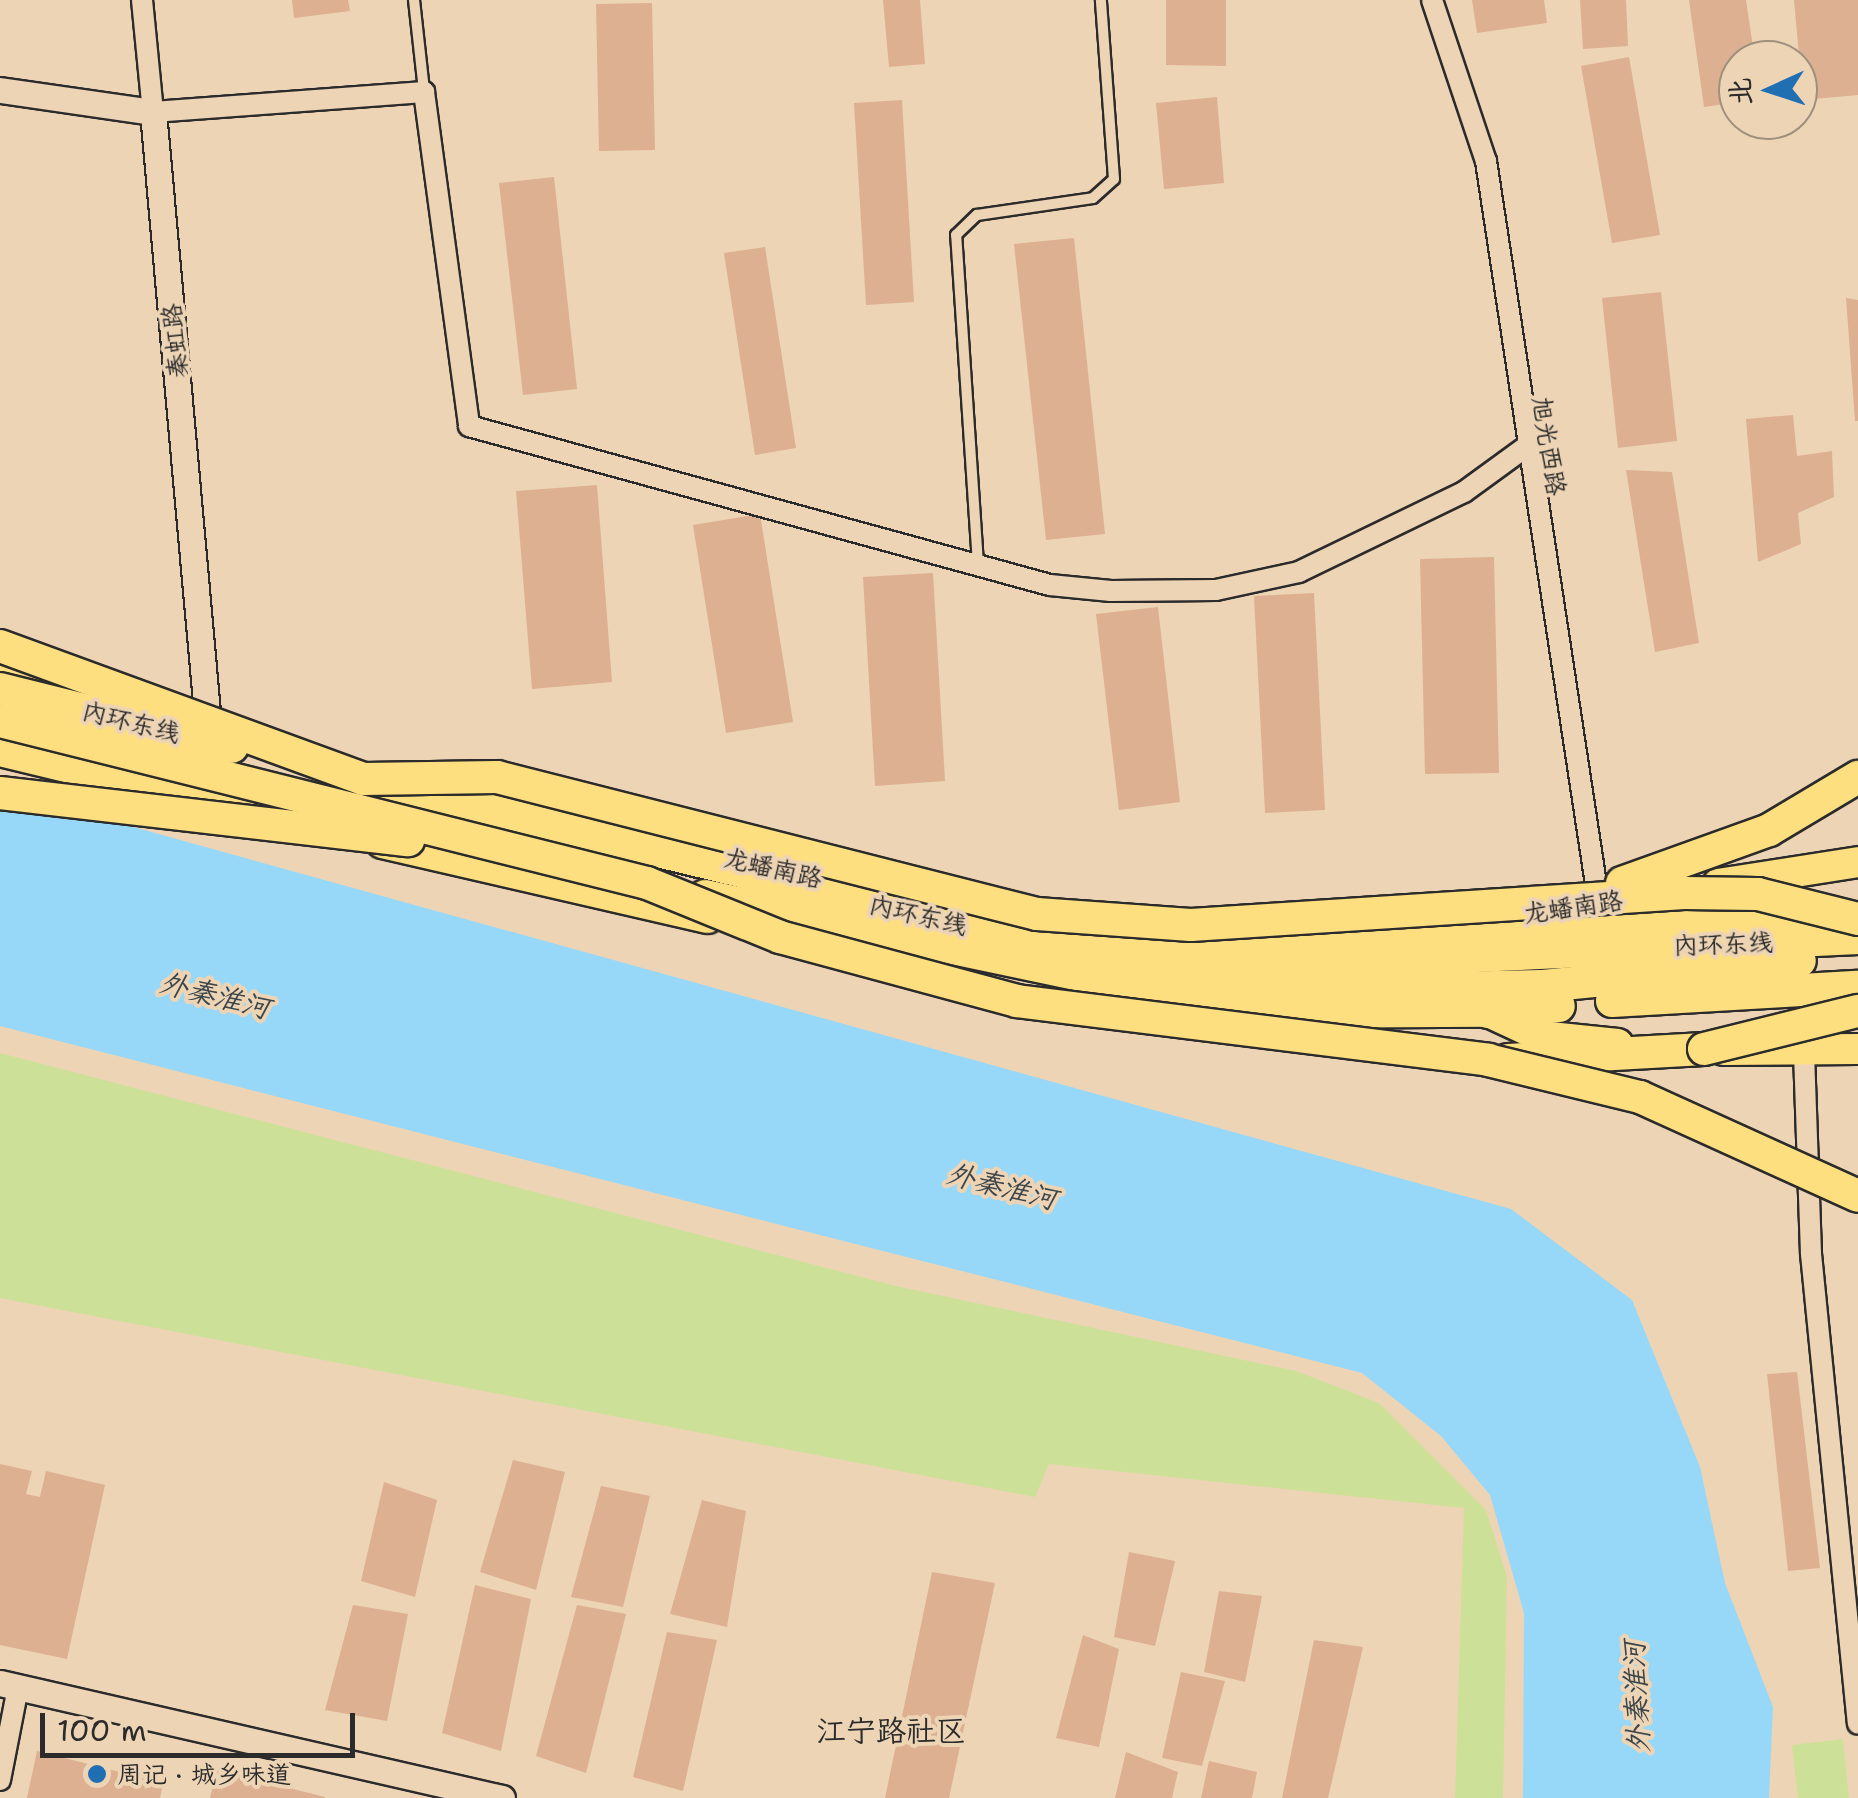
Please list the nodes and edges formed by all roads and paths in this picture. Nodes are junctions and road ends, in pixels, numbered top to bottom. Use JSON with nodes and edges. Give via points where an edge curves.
{"nodes":[{"id":1,"x":142,"y":0,"type":"edge"},
{"id":2,"x":414,"y":0,"type":"edge"},
{"id":3,"x":1101,"y":0,"type":"edge"},
{"id":4,"x":1432,"y":0,"type":"edge"},
{"id":5,"x":0,"y":90,"type":"edge"},
{"id":6,"x":424,"y":92,"type":"junction"},
{"id":7,"x":153,"y":112,"type":"junction"},
{"id":8,"x":1523,"y":449,"type":"junction"},
{"id":9,"x":978,"y":565,"type":"junction"},
{"id":10,"x":0,"y":646,"type":"edge"},
{"id":11,"x":0,"y":668,"type":"edge"},
{"id":12,"x":0,"y":689,"type":"edge"},
{"id":13,"x":0,"y":721,"type":"edge"},
{"id":14,"x":208,"y":724,"type":"junction"},
{"id":15,"x":0,"y":750,"type":"edge"},
{"id":16,"x":1858,"y":776,"type":"edge"},
{"id":17,"x":363,"y":780,"type":"junction"},
{"id":18,"x":0,"y":793,"type":"edge"},
{"id":19,"x":191,"y":798,"type":"junction"},
{"id":20,"x":481,"y":844,"type":"junction"},
{"id":21,"x":1858,"y":862,"type":"edge"},
{"id":22,"x":647,"y":884,"type":"junction"},
{"id":23,"x":1574,"y":910,"type":"junction"},
{"id":24,"x":1858,"y":916,"type":"edge"},
{"id":25,"x":1390,"y":932,"type":"junction"},
{"id":26,"x":1858,"y":938,"type":"edge"},
{"id":27,"x":1858,"y":957,"type":"edge"},
{"id":28,"x":1858,"y":988,"type":"edge"},
{"id":29,"x":1858,"y":1011,"type":"edge"},
{"id":30,"x":1488,"y":1012,"type":"junction"},
{"id":31,"x":1858,"y":1049,"type":"edge"},
{"id":32,"x":1804,"y":1053,"type":"junction"},
{"id":33,"x":1488,"y":1060,"type":"junction"},
{"id":34,"x":1858,"y":1196,"type":"edge"},
{"id":35,"x":9,"y":1685,"type":"edge"},
{"id":36,"x":1858,"y":1724,"type":"edge"},
{"id":37,"x":0,"y":1780,"type":"edge"},
{"id":38,"x":502,"y":1798,"type":"edge"}],
"edges":[{"from":1,"to":7,"type":"street"},
{"from":2,"to":6,"type":"lane"},
{"from":3,"to":9,"type":"lane","via":[[1114,179],[1093,198],[977,215],[956,236]]},
{"from":4,"to":8,"type":"street","name":"旭光西路","via":[[1486,161]]},
{"from":5,"to":7,"type":"street"},
{"from":6,"to":7,"type":"street"},
{"from":6,"to":9,"type":"street","via":[[469,426]]},
{"from":7,"to":14,"type":"street","name":"秦虹路"},
{"from":8,"to":9,"type":"street","via":[[1464,492],[1356,548],[1232,587],[1111,591]]},
{"from":8,"to":23,"type":"street","name":"旭光西路"},
{"from":10,"to":17,"type":"highway","bridge":true},
{"from":11,"to":14,"type":"main road","name":"龙蟠南路"},
{"from":12,"to":17,"type":"highway","name":"内环东线","bridge":true},
{"from":13,"to":20,"type":"highway","name":"内环东线","bridge":true},
{"from":14,"to":19,"type":"main road"},
{"from":14,"to":25,"type":"main road","name":"龙蟠南路","via":[[816,880],[1106,938]]},
{"from":15,"to":19,"type":"main road"},
{"from":16,"to":23,"type":"highway","bridge":true,"via":[[1694,862]]},
{"from":17,"to":23,"type":"highway","bridge":true,"via":[[497,776],[1037,914],[1192,925]]},
{"from":17,"to":26,"type":"highway","name":"内环东线","bridge":true,"via":[[1077,952],[1307,964]]},
{"from":18,"to":20,"type":"highway","bridge":true,"via":[[324,836]]},
{"from":19,"to":30,"type":"main road","via":[[1035,990],[1261,1014]]},
{"from":20,"to":22,"type":"highway","name":"内环东线","bridge":true},
{"from":21,"to":23,"type":"main road","name":"龙蟠南路"},
{"from":22,"to":27,"type":"highway","name":"内环东线","bridge":true,"via":[[1103,980],[1256,992],[1544,986]]},
{"from":22,"to":33,"type":"highway","bridge":true,"via":[[780,937],[1017,1001]]},
{"from":23,"to":24,"type":"highway","bridge":true,"via":[[1758,894]]},
{"from":23,"to":25,"type":"highway"},
{"from":23,"to":25,"type":"main road","name":"龙蟠南路"},
{"from":28,"to":30,"type":"highway"},
{"from":29,"to":33,"type":"highway","bridge":true,"via":[[1704,1050]]},
{"from":30,"to":32,"type":"main road","via":[[1540,1036]]},
{"from":31,"to":32,"type":"main road"},
{"from":32,"to":36,"type":"street","via":[[1810,1254]]},
{"from":33,"to":34,"type":"highway","bridge":true,"via":[[1640,1097]]},
{"from":35,"to":37,"type":"street"},
{"from":35,"to":38,"type":"street"}]}
